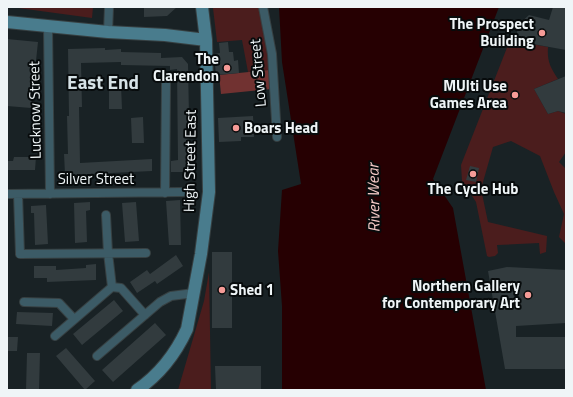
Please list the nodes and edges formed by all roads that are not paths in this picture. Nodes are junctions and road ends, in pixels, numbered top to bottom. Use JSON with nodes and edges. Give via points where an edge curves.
{"nodes":[{"id":1,"x":109,"y":7,"type":"edge"},
{"id":2,"x":202,"y":7,"type":"edge"},
{"id":3,"x":263,"y":7,"type":"edge"},
{"id":4,"x":7,"y":22,"type":"edge"},
{"id":5,"x":48,"y":26,"type":"junction"},
{"id":6,"x":108,"y":32,"type":"junction"},
{"id":7,"x":206,"y":40,"type":"junction"},
{"id":8,"x":166,"y":84,"type":"dead end"},
{"id":9,"x":277,"y":137,"type":"dead end"},
{"id":10,"x":185,"y":192,"type":"dead end"},
{"id":11,"x":165,"y":193,"type":"junction"},
{"id":12,"x":7,"y":194,"type":"edge"},
{"id":13,"x":18,"y":194,"type":"junction"},
{"id":14,"x":50,"y":194,"type":"junction"},
{"id":15,"x":106,"y":215,"type":"dead end"},
{"id":16,"x":146,"y":252,"type":"dead end"},
{"id":17,"x":108,"y":253,"type":"junction"},
{"id":18,"x":112,"y":287,"type":"junction"},
{"id":19,"x":194,"y":293,"type":"junction"},
{"id":20,"x":24,"y":302,"type":"dead end"},
{"id":21,"x":145,"y":315,"type":"junction"},
{"id":22,"x":74,"y":319,"type":"junction"},
{"id":23,"x":55,"y":336,"type":"dead end"},
{"id":24,"x":97,"y":356,"type":"dead end"},
{"id":25,"x":138,"y":389,"type":"edge"}],
"edges":[{"from":1,"to":6,"type":"street"},
{"from":2,"to":7,"type":"main road","name":"High Street East"},
{"from":3,"to":9,"type":"street","name":"Low Street","via":[[273,70]]},
{"from":4,"to":5,"type":"main road"},
{"from":5,"to":6,"type":"main road"},
{"from":5,"to":14,"type":"street","name":"Lucknow Street"},
{"from":6,"to":7,"type":"main road"},
{"from":7,"to":19,"type":"main road","name":"High Street East","via":[[209,192]]},
{"from":8,"to":11,"type":"street"},
{"from":10,"to":11,"type":"street","name":"Silver Street"},
{"from":11,"to":14,"type":"street","name":"Silver Street"},
{"from":12,"to":13,"type":"street","name":"Silver Street"},
{"from":13,"to":14,"type":"street","name":"Silver Street"},
{"from":13,"to":17,"type":"street","via":[[20,254]]},
{"from":15,"to":17,"type":"street"},
{"from":16,"to":17,"type":"street"},
{"from":17,"to":18,"type":"street"},
{"from":18,"to":21,"type":"street","via":[[121,288]]},
{"from":18,"to":22,"type":"street"},
{"from":19,"to":21,"type":"street","via":[[171,296]]},
{"from":19,"to":25,"type":"main road","name":"High Street East","via":[[184,337],[172,357]]},
{"from":20,"to":22,"type":"street","via":[[59,303]]},
{"from":21,"to":24,"type":"street"},
{"from":22,"to":23,"type":"street"}]}
